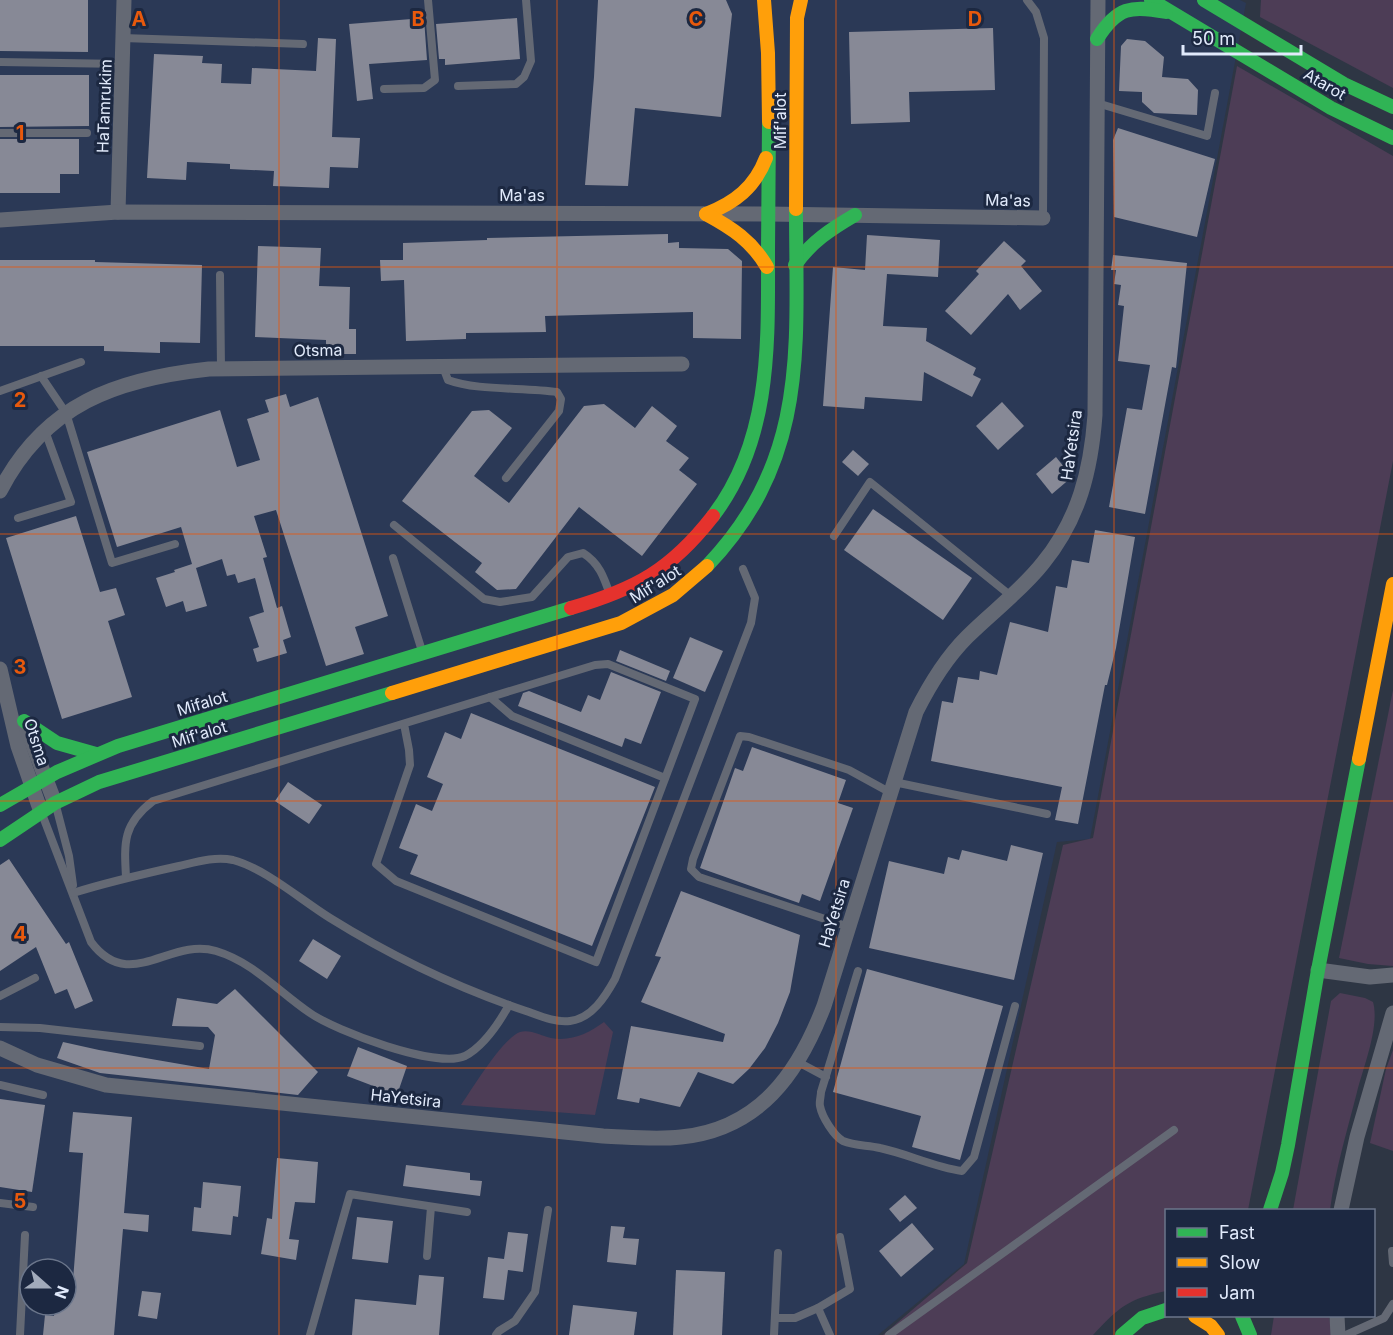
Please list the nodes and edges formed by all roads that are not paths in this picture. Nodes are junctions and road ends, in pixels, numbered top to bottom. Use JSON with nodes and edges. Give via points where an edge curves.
{"nodes":[{"id":1,"x":124,"y":0,"type":"edge"},
{"id":2,"x":428,"y":0,"type":"edge"},
{"id":3,"x":526,"y":0,"type":"edge"},
{"id":4,"x":764,"y":0,"type":"edge"},
{"id":5,"x":801,"y":0,"type":"edge"},
{"id":6,"x":1027,"y":0,"type":"edge"},
{"id":7,"x":1098,"y":0,"type":"edge"},
{"id":8,"x":1151,"y":0,"type":"edge"},
{"id":9,"x":1204,"y":0,"type":"edge"},
{"id":10,"x":1173,"y":14,"type":"junction"},
{"id":11,"x":123,"y":38,"type":"junction"},
{"id":12,"x":1097,"y":39,"type":"junction"},
{"id":13,"x":303,"y":44,"type":"dead end"},
{"id":14,"x":0,"y":62,"type":"edge"},
{"id":15,"x":123,"y":64,"type":"junction"},
{"id":16,"x":458,"y":87,"type":"dead end"},
{"id":17,"x":384,"y":89,"type":"dead end"},
{"id":18,"x":1215,"y":93,"type":"dead end"},
{"id":19,"x":1097,"y":103,"type":"junction"},
{"id":20,"x":1393,"y":107,"type":"edge"},
{"id":21,"x":0,"y":133,"type":"edge"},
{"id":22,"x":87,"y":133,"type":"dead end"},
{"id":23,"x":1393,"y":138,"type":"edge"},
{"id":24,"x":768,"y":151,"type":"junction"},
{"id":25,"x":118,"y":212,"type":"junction"},
{"id":26,"x":706,"y":214,"type":"junction"},
{"id":27,"x":768,"y":214,"type":"junction"},
{"id":28,"x":796,"y":214,"type":"junction"},
{"id":29,"x":855,"y":215,"type":"junction"},
{"id":30,"x":1043,"y":218,"type":"joint"},
{"id":31,"x":0,"y":220,"type":"edge"},
{"id":32,"x":795,"y":265,"type":"junction"},
{"id":33,"x":767,"y":267,"type":"junction"},
{"id":34,"x":220,"y":275,"type":"dead end"},
{"id":35,"x":81,"y":362,"type":"dead end"},
{"id":36,"x":682,"y":364,"type":"dead end"},
{"id":37,"x":443,"y":367,"type":"junction"},
{"id":38,"x":221,"y":369,"type":"junction"},
{"id":39,"x":41,"y":376,"type":"junction"},
{"id":40,"x":0,"y":391,"type":"edge"},
{"id":41,"x":66,"y":413,"type":"junction"},
{"id":42,"x":45,"y":431,"type":"junction"},
{"id":43,"x":506,"y":478,"type":"dead end"},
{"id":44,"x":0,"y":491,"type":"edge"},
{"id":45,"x":18,"y":518,"type":"dead end"},
{"id":46,"x":394,"y":525,"type":"dead end"},
{"id":47,"x":834,"y":536,"type":"dead end"},
{"id":48,"x":174,"y":544,"type":"dead end"},
{"id":49,"x":393,"y":558,"type":"dead end"},
{"id":50,"x":743,"y":569,"type":"dead end"},
{"id":51,"x":1393,"y":584,"type":"edge"},
{"id":52,"x":611,"y":596,"type":"junction"},
{"id":53,"x":1011,"y":596,"type":"junction"},
{"id":54,"x":423,"y":653,"type":"junction"},
{"id":55,"x":2,"y":675,"type":"edge"},
{"id":56,"x":490,"y":698,"type":"junction"},
{"id":57,"x":24,"y":722,"type":"junction"},
{"id":58,"x":404,"y":724,"type":"junction"},
{"id":59,"x":96,"y":754,"type":"junction"},
{"id":60,"x":46,"y":776,"type":"junction"},
{"id":61,"x":665,"y":778,"type":"junction"},
{"id":62,"x":32,"y":784,"type":"junction"},
{"id":63,"x":893,"y":787,"type":"junction"},
{"id":64,"x":55,"y":803,"type":"junction"},
{"id":65,"x":0,"y":805,"type":"edge"},
{"id":66,"x":42,"y":812,"type":"junction"},
{"id":67,"x":1047,"y":814,"type":"dead end"},
{"id":68,"x":0,"y":840,"type":"edge"},
{"id":69,"x":126,"y":877,"type":"junction"},
{"id":70,"x":73,"y":892,"type":"junction"},
{"id":71,"x":849,"y":927,"type":"junction"},
{"id":72,"x":1318,"y":970,"type":"junction"},
{"id":73,"x":858,"y":971,"type":"dead end"},
{"id":74,"x":1393,"y":975,"type":"edge"},
{"id":75,"x":35,"y":978,"type":"dead end"},
{"id":76,"x":0,"y":996,"type":"edge"},
{"id":77,"x":509,"y":1005,"type":"junction"},
{"id":78,"x":1015,"y":1006,"type":"dead end"},
{"id":79,"x":1393,"y":1013,"type":"edge"},
{"id":80,"x":0,"y":1027,"type":"edge"},
{"id":81,"x":200,"y":1046,"type":"dead end"},
{"id":82,"x":0,"y":1048,"type":"edge"},
{"id":83,"x":798,"y":1062,"type":"junction"},
{"id":84,"x":826,"y":1077,"type":"junction"},
{"id":85,"x":0,"y":1084,"type":"edge"},
{"id":86,"x":43,"y":1095,"type":"dead end"},
{"id":87,"x":1174,"y":1130,"type":"dead end"},
{"id":88,"x":0,"y":1203,"type":"edge"},
{"id":89,"x":33,"y":1207,"type":"dead end"},
{"id":90,"x":431,"y":1207,"type":"junction"},
{"id":91,"x":1270,"y":1209,"type":"edge"},
{"id":92,"x":1341,"y":1209,"type":"edge"},
{"id":93,"x":548,"y":1210,"type":"dead end"},
{"id":94,"x":468,"y":1212,"type":"dead end"},
{"id":95,"x":25,"y":1235,"type":"dead end"},
{"id":96,"x":840,"y":1237,"type":"dead end"},
{"id":97,"x":1392,"y":1251,"type":"edge"},
{"id":98,"x":778,"y":1253,"type":"dead end"},
{"id":99,"x":427,"y":1257,"type":"dead end"},
{"id":100,"x":1393,"y":1263,"type":"edge"},
{"id":101,"x":1393,"y":1304,"type":"edge"},
{"id":102,"x":818,"y":1308,"type":"junction"},
{"id":103,"x":1165,"y":1311,"type":"edge"},
{"id":104,"x":1196,"y":1317,"type":"edge"},
{"id":105,"x":1242,"y":1317,"type":"edge"},
{"id":106,"x":1337,"y":1317,"type":"edge"},
{"id":107,"x":776,"y":1318,"type":"junction"},
{"id":108,"x":1221,"y":1332,"type":"edge"},
{"id":109,"x":20,"y":1335,"type":"edge"},
{"id":110,"x":310,"y":1335,"type":"edge"},
{"id":111,"x":496,"y":1335,"type":"edge"},
{"id":112,"x":774,"y":1335,"type":"edge"},
{"id":113,"x":830,"y":1335,"type":"edge"},
{"id":114,"x":889,"y":1335,"type":"edge"},
{"id":115,"x":1122,"y":1335,"type":"edge"},
{"id":116,"x":1250,"y":1335,"type":"edge"},
{"id":117,"x":1338,"y":1335,"type":"edge"},
{"id":118,"x":1346,"y":1335,"type":"edge"}],
"edges":[{"from":1,"to":11,"type":"street","name":"HaTamrukim"},
{"from":2,"to":17,"type":"lane","via":[[435,80],[424,88]]},
{"from":3,"to":16,"type":"lane","via":[[531,61],[524,77],[516,84]]},
{"from":4,"to":24,"type":"main road","name":"Mif'alot"},
{"from":5,"to":28,"type":"main road","name":"Mif'alot","via":[[796,18]]},
{"from":6,"to":30,"type":"lane","via":[[1036,12],[1044,39]]},
{"from":7,"to":12,"type":"street","name":"HaYetsira"},
{"from":8,"to":10,"type":"main road","name":"Atarot"},
{"from":9,"to":20,"type":"main road","name":"Atarot","via":[[1344,84]]},
{"from":10,"to":12,"type":"main road","via":[[1131,7],[1107,22]]},
{"from":10,"to":23,"type":"main road","name":"Atarot","via":[[1332,108]]},
{"from":11,"to":13,"type":"lane"},
{"from":11,"to":15,"type":"street","name":"HaTamrukim"},
{"from":12,"to":19,"type":"street","name":"HaYetsira"},
{"from":14,"to":15,"type":"lane"},
{"from":15,"to":25,"type":"street","name":"HaTamrukim"},
{"from":18,"to":19,"type":"lane","via":[[1207,136]]},
{"from":19,"to":53,"type":"street","name":"HaYetsira","via":[[1095,415],[1088,472],[1081,498],[1058,544]]},
{"from":21,"to":22,"type":"lane"},
{"from":24,"to":26,"type":"main road","via":[[757,178],[745,193]]},
{"from":24,"to":27,"type":"main road","name":"Mif'alot"},
{"from":25,"to":26,"type":"street","name":"Ma'as"},
{"from":25,"to":31,"type":"street","name":"Ma'as"},
{"from":26,"to":27,"type":"street","name":"Ma'as"},
{"from":26,"to":33,"type":"main road","via":[[744,236],[758,249]]},
{"from":27,"to":28,"type":"street","name":"Ma'as"},
{"from":27,"to":33,"type":"main road","name":"Mif'alot"},
{"from":28,"to":29,"type":"street","name":"Ma'as"},
{"from":28,"to":32,"type":"main road","name":"Mif'alot"},
{"from":29,"to":30,"type":"street","name":"Ma'as"},
{"from":29,"to":32,"type":"main road","via":[[817,237]]},
{"from":32,"to":64,"type":"main road","name":"Mif'alot","via":[[794,372],[774,461],[761,491],[727,545],[680,591],[621,623],[127,773]]},
{"from":33,"to":52,"type":"main road","name":"Mif'alot","via":[[763,393],[736,479],[686,549],[639,584]]},
{"from":34,"to":38,"type":"lane"},
{"from":35,"to":39,"type":"lane"},
{"from":36,"to":37,"type":"street","name":"Otsma"},
{"from":37,"to":38,"type":"street","name":"Otsma"},
{"from":37,"to":43,"type":"lane","via":[[448,380],[461,385],[557,392],[561,399],[559,411]]},
{"from":38,"to":41,"type":"street","name":"Otsma","via":[[141,380],[110,390]]},
{"from":39,"to":40,"type":"lane"},
{"from":39,"to":41,"type":"lane"},
{"from":41,"to":42,"type":"street","name":"Otsma"},
{"from":41,"to":48,"type":"lane","via":[[112,563]]},
{"from":42,"to":44,"type":"street","name":"Otsma","via":[[29,445]]},
{"from":42,"to":45,"type":"lane","via":[[71,502]]},
{"from":46,"to":52,"type":"lane","via":[[484,599],[500,602],[532,597],[568,557],[583,553],[594,560]]},
{"from":47,"to":53,"type":"lane","via":[[870,482]]},
{"from":49,"to":54,"type":"lane"},
{"from":50,"to":77,"type":"lane","via":[[754,598],[751,623],[615,979],[596,1008],[570,1022]]},
{"from":51,"to":72,"type":"main road"},
{"from":52,"to":54,"type":"main road","name":"Mif'alot"},
{"from":53,"to":63,"type":"street","name":"HaYetsira","via":[[967,637],[933,679],[916,712]]},
{"from":54,"to":59,"type":"main road","name":"Mifalot"},
{"from":55,"to":57,"type":"street","name":"Otsma"},
{"from":55,"to":62,"type":"street","name":"Otsma","via":[[18,746]]},
{"from":56,"to":58,"type":"lane"},
{"from":56,"to":61,"type":"lane","via":[[512,716]]},
{"from":56,"to":61,"type":"lane","via":[[608,664],[695,699]]},
{"from":57,"to":59,"type":"main road","via":[[53,742]]},
{"from":57,"to":60,"type":"street","name":"Otsma"},
{"from":58,"to":61,"type":"lane","via":[[410,765],[376,864],[396,881],[596,962]]},
{"from":58,"to":69,"type":"lane","via":[[153,801],[138,812],[129,829],[124,845]]},
{"from":59,"to":60,"type":"main road","name":"Mifalot"},
{"from":60,"to":62,"type":"main road","name":"Mifalot"},
{"from":60,"to":64,"type":"street","name":"Otsma"},
{"from":62,"to":65,"type":"main road","name":"Mifalot"},
{"from":62,"to":66,"type":"street","name":"Otsma"},
{"from":63,"to":67,"type":"lane"},
{"from":63,"to":71,"type":"street","name":"HaYetsira"},
{"from":63,"to":71,"type":"lane","via":[[740,736],[693,859],[691,869],[699,877]]},
{"from":64,"to":66,"type":"main road"},
{"from":64,"to":70,"type":"lane","via":[[69,856]]},
{"from":66,"to":68,"type":"main road"},
{"from":66,"to":70,"type":"lane"},
{"from":69,"to":70,"type":"lane"},
{"from":69,"to":77,"type":"lane","via":[[212,859],[232,860],[254,869],[392,955]]},
{"from":70,"to":77,"type":"lane","via":[[91,942],[111,962],[132,966],[194,948],[224,954],[254,970],[327,1023],[409,1053],[439,1059],[463,1057],[475,1050]]},
{"from":71,"to":83,"type":"street","name":"HaYetsira","via":[[824,1006]]},
{"from":72,"to":74,"type":"street","via":[[1358,976]]},
{"from":72,"to":91,"type":"main road","via":[[1288,1145]]},
{"from":73,"to":84,"type":"lane"},
{"from":75,"to":76,"type":"lane"},
{"from":78,"to":84,"type":"lane","via":[[974,1157],[962,1171],[841,1140],[820,1106]]},
{"from":79,"to":92,"type":"street","via":[[1357,1137]]},
{"from":80,"to":81,"type":"lane"},
{"from":82,"to":83,"type":"street","name":"HaYetsira","via":[[37,1065],[106,1085],[650,1139],[711,1131],[741,1119],[764,1103]]},
{"from":83,"to":84,"type":"lane"},
{"from":85,"to":86,"type":"lane"},
{"from":87,"to":114,"type":"lane"},
{"from":88,"to":89,"type":"lane"},
{"from":90,"to":94,"type":"lane"},
{"from":90,"to":99,"type":"lane"},
{"from":90,"to":110,"type":"lane","via":[[350,1194]]},
{"from":93,"to":111,"type":"lane","via":[[534,1292],[515,1321]]},
{"from":95,"to":109,"type":"lane"},
{"from":96,"to":102,"type":"lane","via":[[849,1289]]},
{"from":97,"to":100,"type":"lane"},
{"from":98,"to":107,"type":"lane"},
{"from":101,"to":118,"type":"lane","via":[[1384,1318]]},
{"from":102,"to":107,"type":"lane","via":[[795,1318]]},
{"from":102,"to":113,"type":"lane"},
{"from":103,"to":115,"type":"main road","via":[[1141,1318]]},
{"from":104,"to":108,"type":"main road"},
{"from":105,"to":116,"type":"main road"},
{"from":106,"to":117,"type":"street"},
{"from":107,"to":112,"type":"lane"}]}
